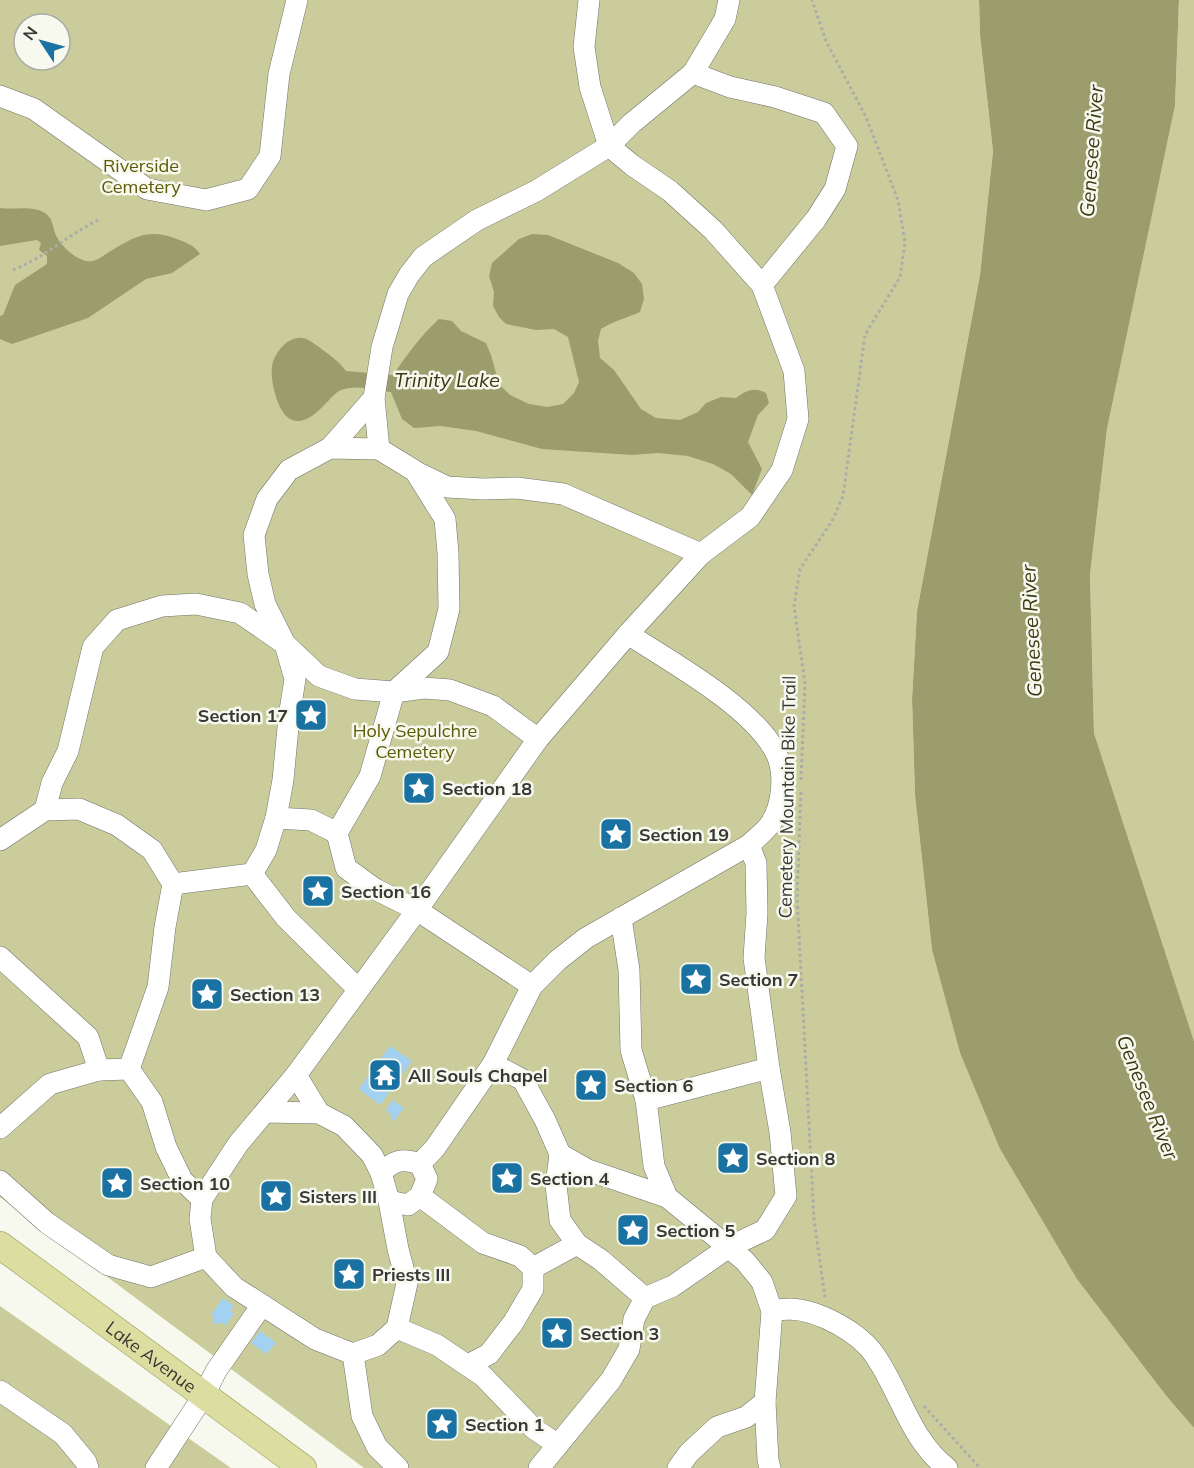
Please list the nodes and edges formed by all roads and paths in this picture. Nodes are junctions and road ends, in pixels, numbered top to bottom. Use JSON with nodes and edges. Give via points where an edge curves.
{"nodes":[{"id":1,"x":298,"y":0,"type":"edge"},
{"id":2,"x":589,"y":0,"type":"edge"},
{"id":3,"x":729,"y":0,"type":"edge"},
{"id":4,"x":812,"y":0,"type":"edge"},
{"id":5,"x":693,"y":73,"type":"junction"},
{"id":6,"x":0,"y":96,"type":"edge"},
{"id":7,"x":609,"y":146,"type":"junction"},
{"id":8,"x":98,"y":220,"type":"dead end"},
{"id":9,"x":13,"y":270,"type":"dead end"},
{"id":10,"x":762,"y":285,"type":"junction"},
{"id":11,"x":374,"y":398,"type":"junction"},
{"id":12,"x":330,"y":448,"type":"junction"},
{"id":13,"x":379,"y":449,"type":"junction"},
{"id":14,"x":415,"y":471,"type":"junction"},
{"id":15,"x":701,"y":554,"type":"junction"},
{"id":16,"x":628,"y":634,"type":"junction"},
{"id":17,"x":285,"y":644,"type":"junction"},
{"id":18,"x":394,"y":692,"type":"junction"},
{"id":19,"x":538,"y":739,"type":"junction"},
{"id":20,"x":45,"y":810,"type":"junction"},
{"id":21,"x":276,"y":819,"type":"junction"},
{"id":22,"x":337,"y":833,"type":"junction"},
{"id":23,"x":0,"y":840,"type":"edge"},
{"id":24,"x":748,"y":845,"type":"junction"},
{"id":25,"x":252,"y":874,"type":"junction"},
{"id":26,"x":173,"y":884,"type":"junction"},
{"id":27,"x":417,"y":910,"type":"junction"},
{"id":28,"x":621,"y":918,"type":"junction"},
{"id":29,"x":0,"y":957,"type":"edge"},
{"id":30,"x":532,"y":986,"type":"junction"},
{"id":31,"x":358,"y":989,"type":"junction"},
{"id":32,"x":493,"y":1064,"type":"junction"},
{"id":33,"x":769,"y":1068,"type":"junction"},
{"id":34,"x":129,"y":1069,"type":"junction"},
{"id":35,"x":99,"y":1070,"type":"junction"},
{"id":36,"x":296,"y":1075,"type":"junction"},
{"id":37,"x":646,"y":1100,"type":"junction"},
{"id":38,"x":265,"y":1112,"type":"junction"},
{"id":39,"x":319,"y":1113,"type":"junction"},
{"id":40,"x":0,"y":1128,"type":"edge"},
{"id":41,"x":560,"y":1154,"type":"junction"},
{"id":42,"x":420,"y":1164,"type":"junction"},
{"id":43,"x":381,"y":1173,"type":"junction"},
{"id":44,"x":0,"y":1181,"type":"edge"},
{"id":45,"x":420,"y":1196,"type":"junction"},
{"id":46,"x":667,"y":1197,"type":"junction"},
{"id":47,"x":202,"y":1199,"type":"junction"},
{"id":48,"x":389,"y":1201,"type":"junction"},
{"id":49,"x":577,"y":1244,"type":"junction"},
{"id":50,"x":0,"y":1245,"type":"edge"},
{"id":51,"x":729,"y":1247,"type":"junction"},
{"id":52,"x":206,"y":1257,"type":"junction"},
{"id":53,"x":533,"y":1268,"type":"junction"},
{"id":54,"x":645,"y":1298,"type":"junction"},
{"id":55,"x":831,"y":1304,"type":"dead end"},
{"id":56,"x":262,"y":1305,"type":"junction"},
{"id":57,"x":772,"y":1311,"type":"junction"},
{"id":58,"x":397,"y":1328,"type":"junction"},
{"id":59,"x":353,"y":1354,"type":"junction"},
{"id":60,"x":468,"y":1365,"type":"junction"},
{"id":61,"x":0,"y":1391,"type":"edge"},
{"id":62,"x":204,"y":1395,"type":"junction"},
{"id":63,"x":917,"y":1398,"type":"dead end"},
{"id":64,"x":765,"y":1402,"type":"junction"},
{"id":65,"x":558,"y":1445,"type":"junction"},
{"id":66,"x":88,"y":1468,"type":"edge"},
{"id":67,"x":156,"y":1468,"type":"edge"},
{"id":68,"x":303,"y":1468,"type":"edge"},
{"id":69,"x":398,"y":1468,"type":"edge"},
{"id":70,"x":539,"y":1468,"type":"edge"},
{"id":71,"x":678,"y":1468,"type":"edge"},
{"id":72,"x":770,"y":1468,"type":"edge"},
{"id":73,"x":947,"y":1468,"type":"edge"},
{"id":74,"x":980,"y":1468,"type":"edge"}],
"edges":[{"from":1,"to":6,"type":"lane","via":[[279,74],[270,156],[248,189],[206,200],[147,189],[34,109]]},
{"from":2,"to":7,"type":"lane","via":[[584,47],[591,87]]},
{"from":3,"to":5,"type":"lane","via":[[726,19]]},
{"from":4,"to":55,"type":"path","name":"Cemetery Mountain Bike Trail","via":[[826,41],[866,117],[898,200],[905,242],[900,277],[865,335],[843,496],[832,521],[800,569],[795,606],[805,683],[797,897],[814,1220],[823,1296]]},
{"from":5,"to":7,"type":"lane"},
{"from":5,"to":10,"type":"lane","via":[[824,113],[847,146],[835,189],[816,219]]},
{"from":7,"to":10,"type":"lane","via":[[670,191],[713,230]]},
{"from":7,"to":11,"type":"lane","via":[[536,191],[477,220],[423,257],[395,302],[382,347]]},
{"from":8,"to":9,"type":"path"},
{"from":10,"to":15,"type":"lane","via":[[794,371],[798,419],[782,470],[750,517]]},
{"from":11,"to":12,"type":"lane"},
{"from":11,"to":13,"type":"lane"},
{"from":12,"to":13,"type":"lane"},
{"from":12,"to":17,"type":"lane","via":[[290,470],[267,499],[254,534],[265,604]]},
{"from":13,"to":14,"type":"lane"},
{"from":14,"to":15,"type":"lane","via":[[447,488],[517,488],[563,494]]},
{"from":14,"to":18,"type":"lane","via":[[445,519],[449,609],[438,652]]},
{"from":15,"to":16,"type":"lane"},
{"from":16,"to":19,"type":"lane"},
{"from":16,"to":24,"type":"lane","via":[[731,702],[776,752],[782,779],[780,804],[771,825]]},
{"from":17,"to":18,"type":"lane","via":[[319,676],[355,689]]},
{"from":17,"to":20,"type":"lane","via":[[240,613],[196,604],[162,606],[117,620],[93,647],[68,751],[52,783]]},
{"from":17,"to":21,"type":"lane","via":[[296,679]]},
{"from":18,"to":19,"type":"lane","via":[[450,690],[493,706]]},
{"from":18,"to":22,"type":"lane","via":[[370,776]]},
{"from":19,"to":27,"type":"lane"},
{"from":20,"to":23,"type":"lane"},
{"from":20,"to":26,"type":"lane","via":[[79,809],[117,825],[152,850]]},
{"from":21,"to":22,"type":"lane","via":[[312,820]]},
{"from":21,"to":25,"type":"lane","via":[[266,850]]},
{"from":22,"to":27,"type":"lane","via":[[346,868],[375,889]]},
{"from":24,"to":28,"type":"lane"},
{"from":24,"to":33,"type":"lane","via":[[756,863],[754,958]]},
{"from":25,"to":26,"type":"lane"},
{"from":25,"to":31,"type":"lane","via":[[286,918]]},
{"from":26,"to":34,"type":"lane","via":[[158,987]]},
{"from":27,"to":30,"type":"lane"},
{"from":27,"to":31,"type":"lane"},
{"from":28,"to":30,"type":"lane","via":[[586,938]]},
{"from":28,"to":37,"type":"lane","via":[[629,970],[631,1050]]},
{"from":29,"to":35,"type":"lane","via":[[88,1037]]},
{"from":30,"to":32,"type":"lane"},
{"from":31,"to":36,"type":"lane"},
{"from":32,"to":41,"type":"lane","via":[[523,1080]]},
{"from":32,"to":42,"type":"lane"},
{"from":33,"to":37,"type":"lane"},
{"from":33,"to":51,"type":"lane","via":[[786,1196],[765,1230]]},
{"from":34,"to":35,"type":"lane"},
{"from":34,"to":47,"type":"lane","via":[[152,1102],[166,1147],[182,1180]]},
{"from":35,"to":40,"type":"lane","via":[[50,1084]]},
{"from":36,"to":38,"type":"lane"},
{"from":36,"to":39,"type":"lane"},
{"from":37,"to":46,"type":"lane","via":[[654,1167]]},
{"from":38,"to":39,"type":"lane"},
{"from":38,"to":47,"type":"lane","via":[[237,1144]]},
{"from":39,"to":43,"type":"lane","via":[[344,1126],[372,1155]]},
{"from":41,"to":46,"type":"lane","via":[[588,1170]]},
{"from":41,"to":49,"type":"lane","via":[[556,1185],[560,1220]]},
{"from":42,"to":43,"type":"lane","via":[[406,1159],[391,1163]]},
{"from":42,"to":45,"type":"lane","via":[[427,1179]]},
{"from":43,"to":48,"type":"lane"},
{"from":44,"to":52,"type":"lane","via":[[47,1223],[108,1265],[151,1277]]},
{"from":45,"to":48,"type":"lane","via":[[408,1205]]},
{"from":45,"to":53,"type":"lane","via":[[483,1243],[520,1256]]},
{"from":46,"to":51,"type":"lane"},
{"from":47,"to":52,"type":"lane","via":[[200,1220]]},
{"from":48,"to":58,"type":"lane","via":[[407,1283]]},
{"from":49,"to":53,"type":"lane"},
{"from":49,"to":54,"type":"lane"},
{"from":50,"to":62,"type":"main road","name":"Lake Avenue"},
{"from":51,"to":54,"type":"lane","via":[[673,1286]]},
{"from":51,"to":57,"type":"lane","via":[[762,1282]]},
{"from":52,"to":56,"type":"lane","via":[[234,1287]]},
{"from":53,"to":60,"type":"lane","via":[[533,1288],[513,1323],[489,1354]]},
{"from":54,"to":65,"type":"lane","via":[[634,1319],[629,1349],[611,1380]]},
{"from":56,"to":59,"type":"lane","via":[[315,1339]]},
{"from":56,"to":62,"type":"lane"},
{"from":57,"to":64,"type":"lane"},
{"from":57,"to":73,"type":"lane","via":[[791,1309],[828,1319],[854,1334],[875,1355],[911,1426],[934,1458]]},
{"from":58,"to":59,"type":"lane","via":[[378,1345]]},
{"from":58,"to":60,"type":"lane","via":[[437,1345]]},
{"from":59,"to":69,"type":"lane","via":[[362,1416],[376,1447]]},
{"from":60,"to":65,"type":"lane","via":[[533,1428]]},
{"from":61,"to":66,"type":"lane","via":[[63,1434]]},
{"from":62,"to":67,"type":"lane"},
{"from":62,"to":68,"type":"main road","name":"Lake Avenue"},
{"from":63,"to":74,"type":"path"},
{"from":64,"to":71,"type":"lane","via":[[746,1417],[717,1427],[688,1453]]},
{"from":64,"to":72,"type":"lane"},
{"from":65,"to":70,"type":"lane"}]}
